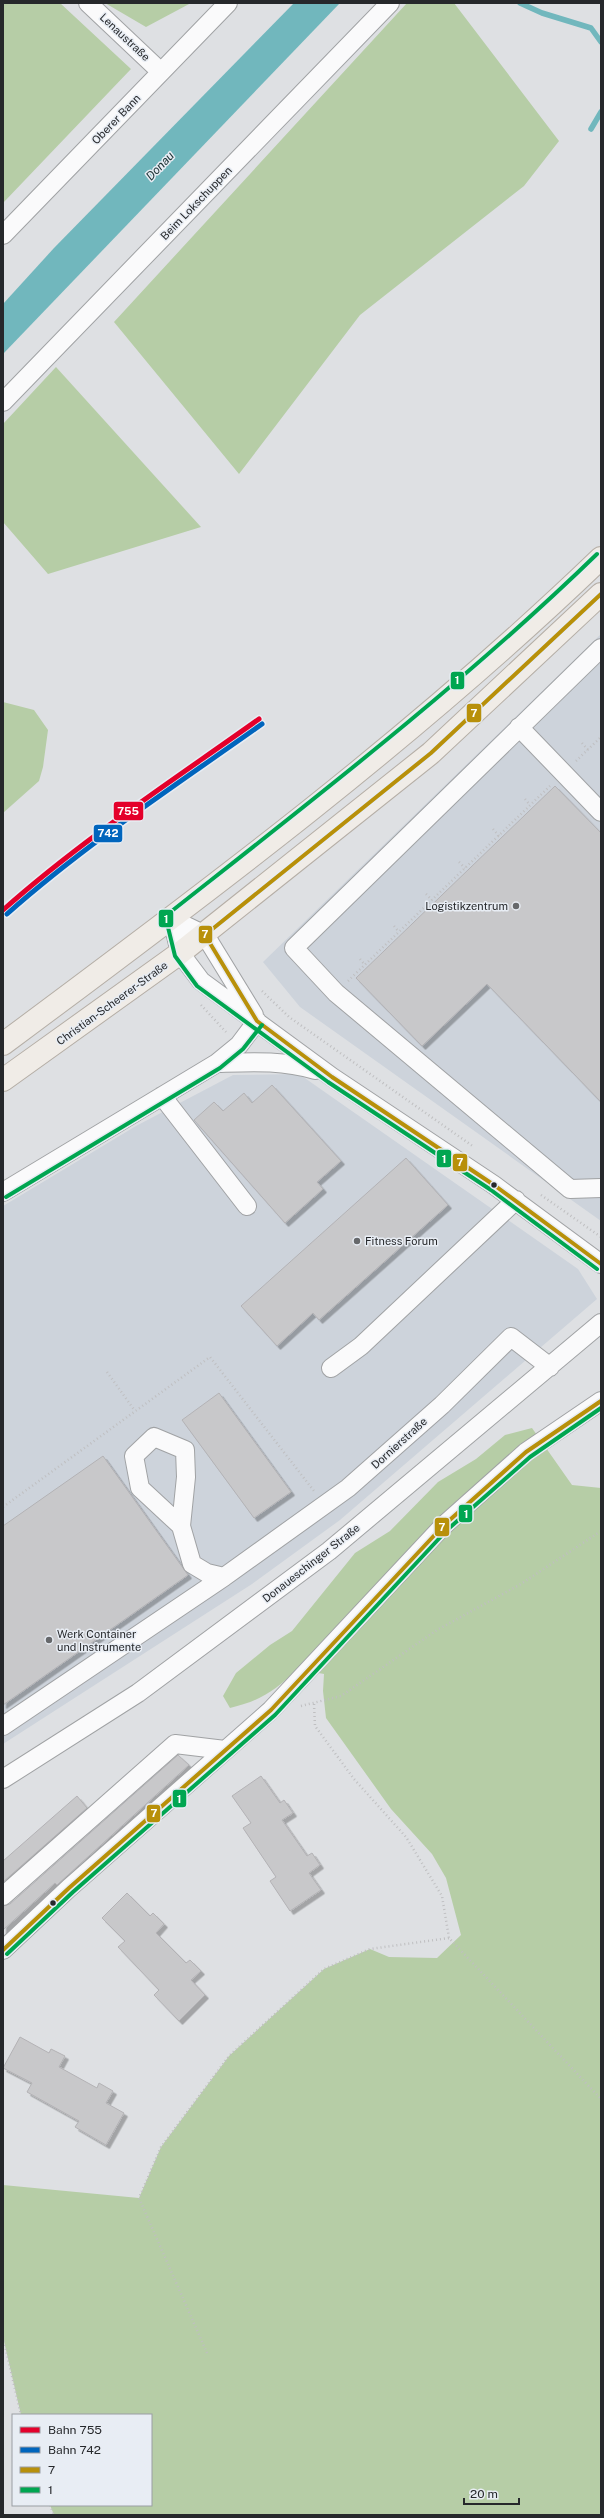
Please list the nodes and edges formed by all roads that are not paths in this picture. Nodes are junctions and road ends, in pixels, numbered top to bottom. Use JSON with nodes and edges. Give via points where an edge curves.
{"nodes":[{"id":1,"x":88,"y":3,"type":"edge"},
{"id":2,"x":228,"y":3,"type":"edge"},
{"id":3,"x":390,"y":3,"type":"edge"},
{"id":4,"x":161,"y":72,"type":"junction"},
{"id":5,"x":3,"y":236,"type":"edge"},
{"id":6,"x":3,"y":402,"type":"edge"},
{"id":7,"x":601,"y":558,"type":"edge"},
{"id":8,"x":601,"y":594,"type":"edge"},
{"id":9,"x":601,"y":648,"type":"edge"},
{"id":10,"x":520,"y":727,"type":"junction"},
{"id":11,"x":601,"y":812,"type":"edge"},
{"id":12,"x":172,"y":919,"type":"junction"},
{"id":13,"x":204,"y":935,"type":"junction"},
{"id":14,"x":180,"y":954,"type":"junction"},
{"id":15,"x":258,"y":1021,"type":"junction"},
{"id":16,"x":3,"y":1044,"type":"edge"},
{"id":17,"x":217,"y":1064,"type":"junction"},
{"id":18,"x":332,"y":1077,"type":"junction"},
{"id":19,"x":3,"y":1080,"type":"edge"},
{"id":20,"x":162,"y":1096,"type":"junction"},
{"id":21,"x":601,"y":1188,"type":"edge"},
{"id":22,"x":3,"y":1192,"type":"edge"},
{"id":23,"x":516,"y":1200,"type":"junction"},
{"id":24,"x":247,"y":1206,"type":"dead end"},
{"id":25,"x":601,"y":1264,"type":"edge"},
{"id":26,"x":601,"y":1323,"type":"edge"},
{"id":27,"x":550,"y":1367,"type":"junction"},
{"id":28,"x":331,"y":1368,"type":"dead end"},
{"id":29,"x":601,"y":1401,"type":"edge"},
{"id":30,"x":181,"y":1526,"type":"dead end"},
{"id":31,"x":224,"y":1577,"type":"junction"},
{"id":32,"x":3,"y":1726,"type":"edge"},
{"id":33,"x":225,"y":1750,"type":"junction"},
{"id":34,"x":3,"y":1779,"type":"edge"},
{"id":35,"x":3,"y":1896,"type":"edge"},
{"id":36,"x":3,"y":1950,"type":"edge"}],
"edges":[{"from":1,"to":4,"type":"street","name":"Lenaustraße"},
{"from":2,"to":4,"type":"street","name":"Oberer Bann"},
{"from":3,"to":6,"type":"street","name":"Beim Lokschuppen"},
{"from":4,"to":5,"type":"street","name":"Oberer Bann"},
{"from":7,"to":12,"type":"main road","via":[[530,626],[368,764]]},
{"from":8,"to":13,"type":"main road","name":"Christian-Scheerer-Straße","via":[[431,753]]},
{"from":9,"to":10,"type":"street"},
{"from":10,"to":11,"type":"street"},
{"from":10,"to":21,"type":"street","via":[[294,948],[336,993],[570,1189]]},
{"from":12,"to":13,"type":"street"},
{"from":12,"to":14,"type":"street"},
{"from":12,"to":16,"type":"main road"},
{"from":13,"to":14,"type":"main road","name":"Christian-Scheerer-Straße"},
{"from":13,"to":15,"type":"street"},
{"from":14,"to":15,"type":"street","via":[[201,981]]},
{"from":14,"to":19,"type":"main road","name":"Christian-Scheerer-Straße"},
{"from":15,"to":17,"type":"street","via":[[239,1045]]},
{"from":15,"to":18,"type":"street"},
{"from":17,"to":18,"type":"street","via":[[294,1064]]},
{"from":17,"to":20,"type":"street"},
{"from":18,"to":23,"type":"street"},
{"from":20,"to":22,"type":"street"},
{"from":20,"to":24,"type":"street"},
{"from":23,"to":25,"type":"street"},
{"from":23,"to":28,"type":"street","via":[[361,1346]]},
{"from":26,"to":27,"type":"street","name":"Donaueschinger Straße"},
{"from":27,"to":31,"type":"street","name":"Dornierstraße","via":[[511,1337],[442,1405],[348,1488]]},
{"from":27,"to":34,"type":"street","name":"Donaueschinger Straße","via":[[329,1551],[138,1693]]},
{"from":29,"to":33,"type":"street","via":[[526,1452],[443,1526],[271,1710]]},
{"from":30,"to":31,"type":"street","via":[[192,1564],[207,1573]]},
{"from":31,"to":32,"type":"street"},
{"from":33,"to":35,"type":"street","via":[[175,1744]]},
{"from":33,"to":36,"type":"street"}]}
